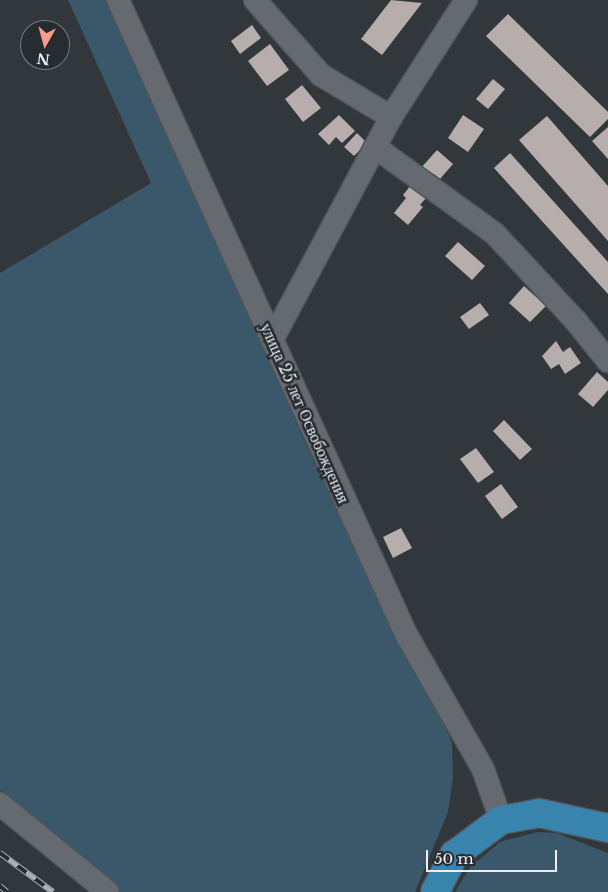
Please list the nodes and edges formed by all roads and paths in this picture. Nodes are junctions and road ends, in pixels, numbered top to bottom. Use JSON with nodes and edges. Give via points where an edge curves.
{"nodes":[{"id":1,"x":118,"y":0,"type":"edge"},
{"id":2,"x":255,"y":0,"type":"edge"},
{"id":3,"x":466,"y":0,"type":"edge"},
{"id":4,"x":390,"y":117,"type":"junction"},
{"id":5,"x":374,"y":147,"type":"junction"},
{"id":6,"x":272,"y":340,"type":"junction"},
{"id":7,"x":608,"y":361,"type":"edge"},
{"id":8,"x":0,"y":804,"type":"edge"},
{"id":9,"x":501,"y":820,"type":"junction"},
{"id":10,"x":608,"y":828,"type":"edge"},
{"id":11,"x":108,"y":892,"type":"edge"},
{"id":12,"x":435,"y":892,"type":"edge"}],
"edges":[{"from":1,"to":6,"type":"street","name":"улица 25 лет Освобождения"},
{"from":2,"to":4,"type":"street","via":[[321,75]]},
{"from":3,"to":4,"type":"street"},
{"from":4,"to":5,"type":"street"},
{"from":5,"to":6,"type":"street"},
{"from":5,"to":7,"type":"street","via":[[495,234],[575,320]]},
{"from":6,"to":9,"type":"street","name":"улица 25 лет Освобождения","via":[[406,634],[483,769]]},
{"from":8,"to":11,"type":"street"},
{"from":9,"to":10,"type":"main road","via":[[539,813]]},
{"from":9,"to":12,"type":"main road","via":[[454,855]]}]}
